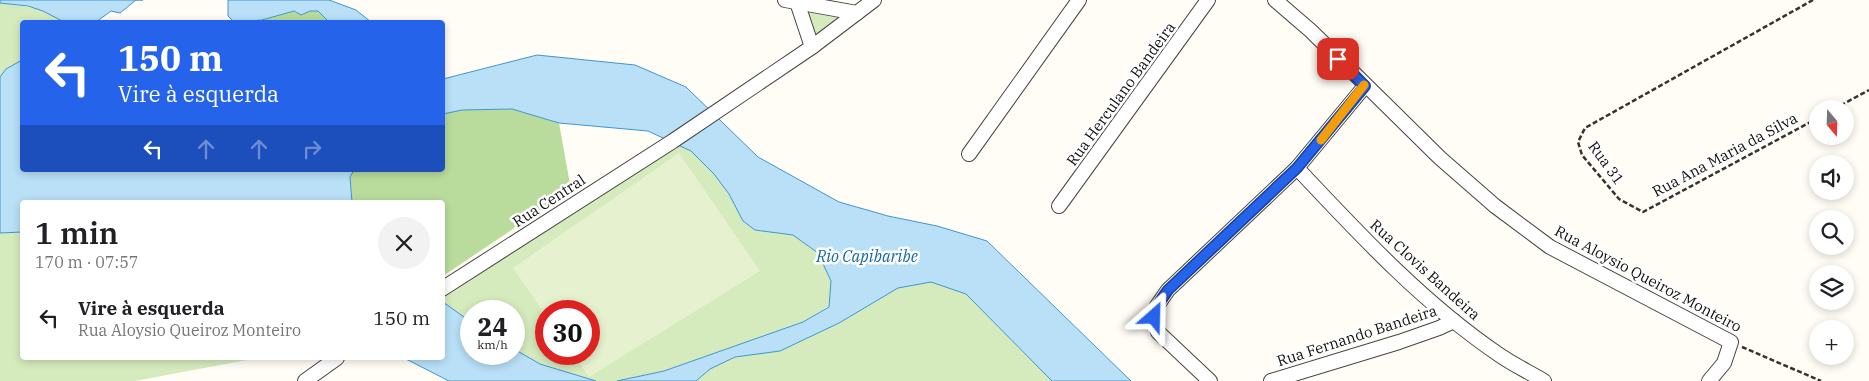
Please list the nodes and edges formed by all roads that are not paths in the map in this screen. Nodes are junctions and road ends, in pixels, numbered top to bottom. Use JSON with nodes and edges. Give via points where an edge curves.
{"nodes":[{"id":1,"x":874,"y":0,"type":"edge"},
{"id":2,"x":1079,"y":0,"type":"edge"},
{"id":3,"x":1208,"y":0,"type":"edge"},
{"id":4,"x":1275,"y":0,"type":"edge"},
{"id":5,"x":791,"y":1,"type":"edge"},
{"id":6,"x":857,"y":13,"type":"junction"},
{"id":7,"x":812,"y":47,"type":"junction"},
{"id":8,"x":1365,"y":86,"type":"junction"},
{"id":9,"x":970,"y":154,"type":"dead end"},
{"id":10,"x":1297,"y":168,"type":"junction"},
{"id":11,"x":1059,"y":206,"type":"dead end"},
{"id":12,"x":448,"y":286,"type":"edge"},
{"id":13,"x":1454,"y":321,"type":"junction"},
{"id":14,"x":335,"y":360,"type":"edge"},
{"id":15,"x":304,"y":381,"type":"edge"},
{"id":16,"x":1210,"y":381,"type":"edge"},
{"id":17,"x":1271,"y":381,"type":"edge"},
{"id":18,"x":1544,"y":381,"type":"edge"},
{"id":19,"x":1709,"y":381,"type":"edge"}],
"edges":[{"from":1,"to":6,"type":"street"},
{"from":2,"to":9,"type":"street"},
{"from":3,"to":11,"type":"street","name":"Rua Herculano Bandeira"},
{"from":4,"to":8,"type":"street","name":"Rua Aloysio Queiroz Monteiro"},
{"from":5,"to":6,"type":"street"},
{"from":5,"to":7,"type":"street"},
{"from":6,"to":7,"type":"street"},
{"from":7,"to":12,"type":"street","name":"Rua Central"},
{"from":8,"to":10,"type":"street"},
{"from":8,"to":19,"type":"street","name":"Rua Aloysio Queiroz Monteiro","via":[[1495,206],[1550,247],[1732,342],[1724,363]]},
{"from":10,"to":13,"type":"street","name":"Rua Clovis Bandeira","via":[[1387,260]]},
{"from":10,"to":16,"type":"street","via":[[1168,290],[1157,306],[1154,317],[1158,332]]},
{"from":13,"to":17,"type":"street","name":"Rua Fernando Bandeira"},
{"from":13,"to":18,"type":"street","name":"Rua Clovis Bandeira","via":[[1499,355]]},
{"from":14,"to":15,"type":"street"}]}
